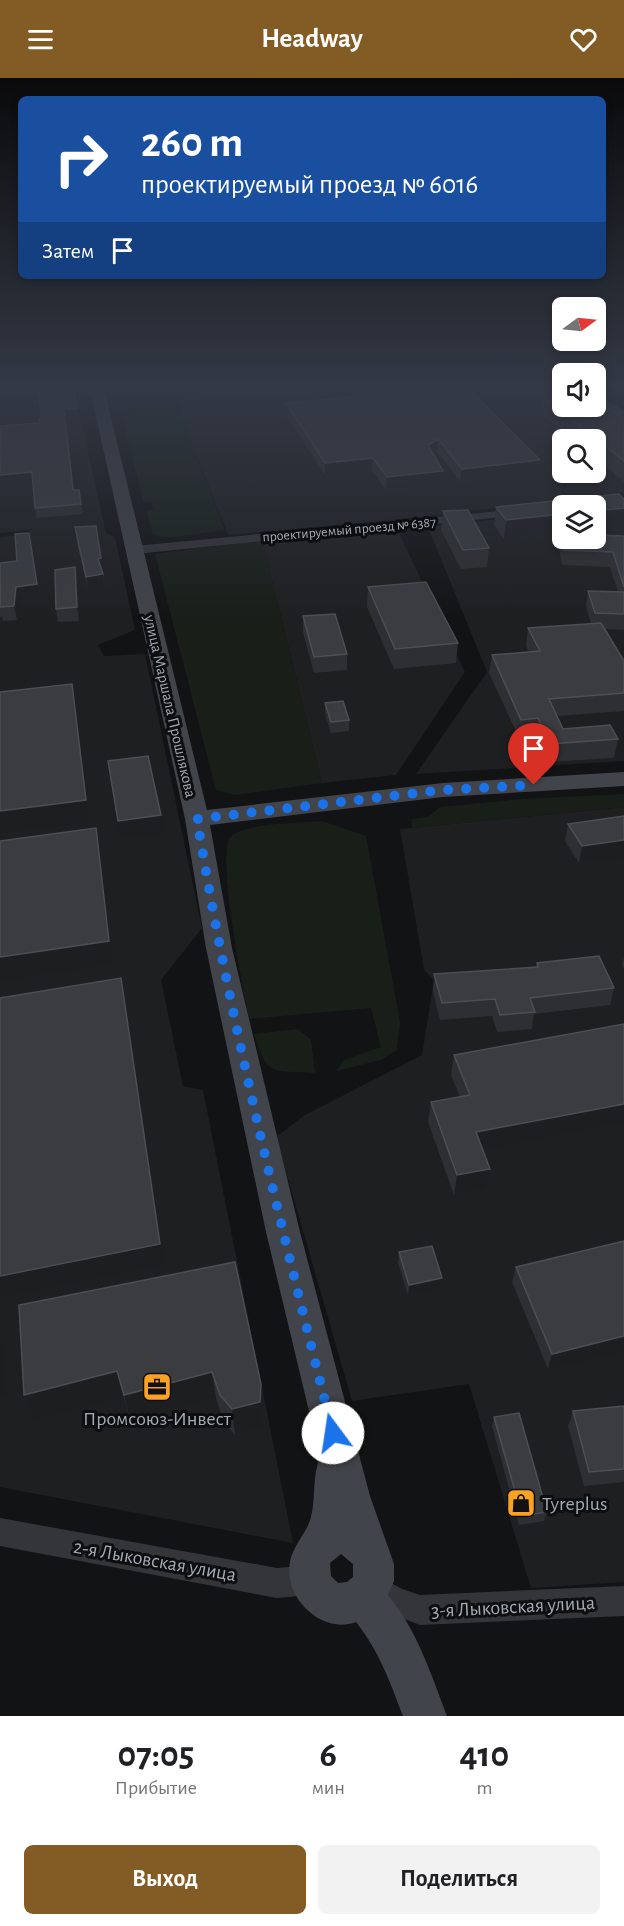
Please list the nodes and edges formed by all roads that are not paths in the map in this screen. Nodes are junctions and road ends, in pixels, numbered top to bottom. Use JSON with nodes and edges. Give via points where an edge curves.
{"nodes":[{"id":1,"x":115,"y":465,"type":"edge"},
{"id":2,"x":552,"y":509,"type":"edge"},
{"id":3,"x":135,"y":550,"type":"junction"},
{"id":4,"x":624,"y":779,"type":"edge"},
{"id":5,"x":197,"y":819,"type":"junction"},
{"id":6,"x":336,"y":1445,"type":"junction"},
{"id":7,"x":0,"y":1532,"type":"edge"},
{"id":8,"x":321,"y":1542,"type":"junction"},
{"id":9,"x":368,"y":1578,"type":"junction"},
{"id":10,"x":311,"y":1580,"type":"junction"},
{"id":11,"x":624,"y":1601,"type":"edge"},
{"id":12,"x":425,"y":1716,"type":"edge"}],
"edges":[{"from":1,"to":3,"type":"main road","name":"улица Маршала Прошлякова"},
{"from":2,"to":3,"type":"street","name":"проектируемый проезд № 6387"},
{"from":3,"to":5,"type":"main road","name":"улица Маршала Прошлякова"},
{"from":4,"to":5,"type":"main road","via":[[443,790]]},
{"from":5,"to":6,"type":"main road","name":"улица Маршала Прошлякова","via":[[219,948]]},
{"from":6,"to":8,"type":"main road","name":"улица Маршала Прошлякова","via":[[331,1517]]},
{"from":6,"to":9,"type":"main road","name":"улица Маршала Прошлякова"},
{"from":7,"to":10,"type":"street","name":"2-я Лыковская улица","via":[[278,1583]]},
{"from":8,"to":9,"type":"main road","via":[[331,1535],[352,1536]]},
{"from":8,"to":10,"type":"main road","name":"улица Маршала Прошлякова","via":[[311,1559]]},
{"from":9,"to":10,"type":"main road","via":[[354,1603],[344,1605],[333,1604],[316,1590]]},
{"from":9,"to":11,"type":"street","name":"3-я Лыковская улица","via":[[394,1601],[420,1610]]},
{"from":9,"to":12,"type":"main road"}]}
